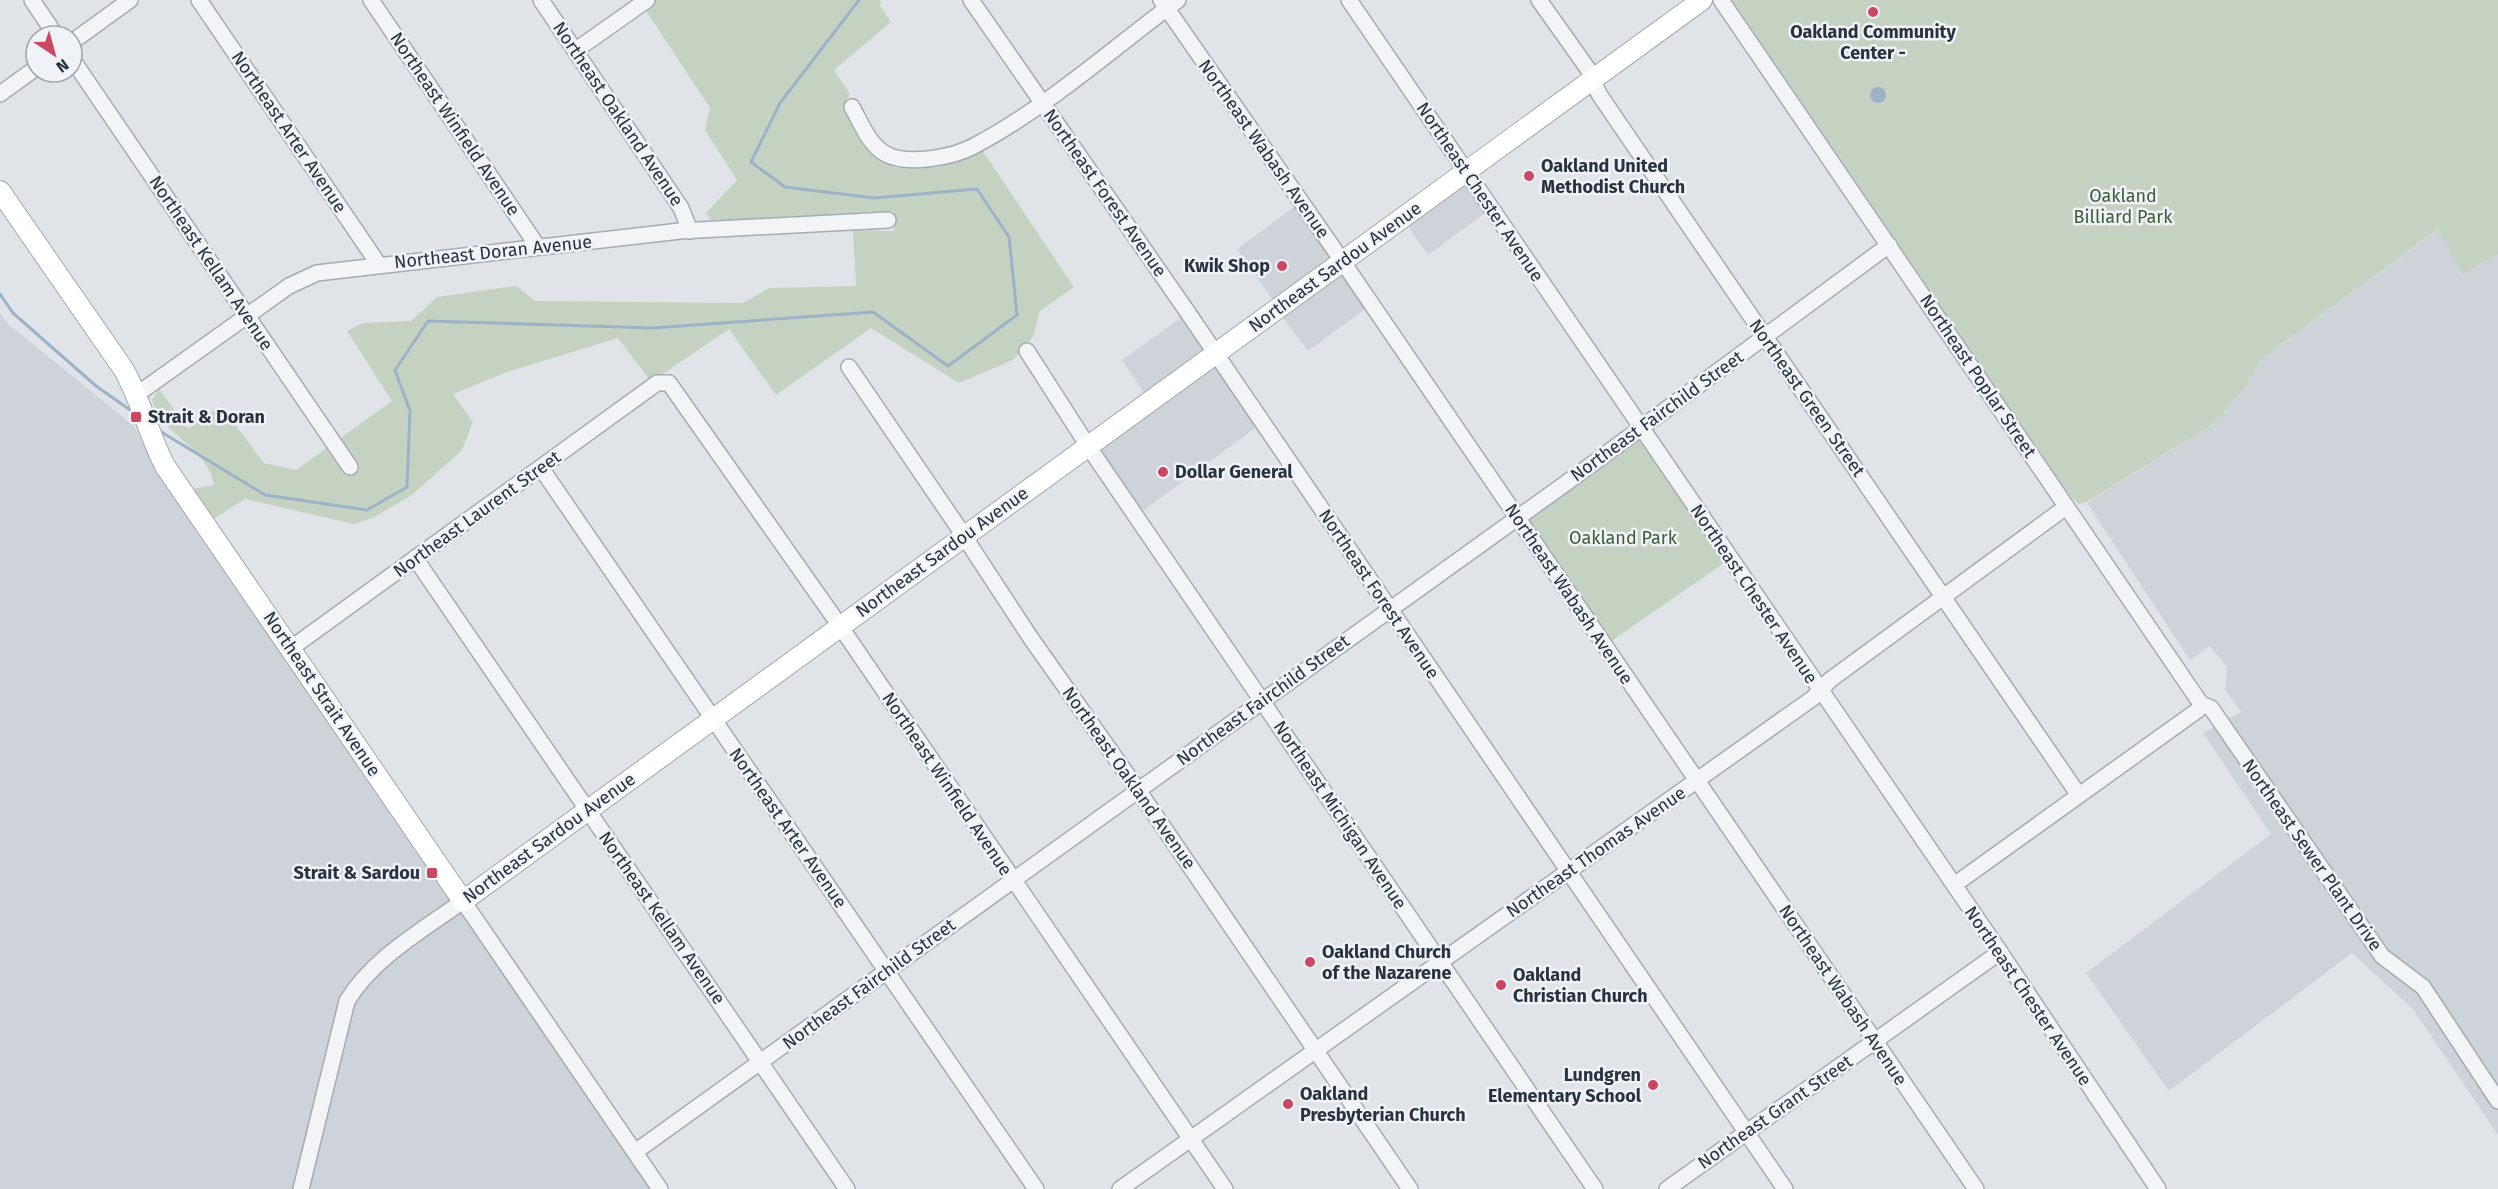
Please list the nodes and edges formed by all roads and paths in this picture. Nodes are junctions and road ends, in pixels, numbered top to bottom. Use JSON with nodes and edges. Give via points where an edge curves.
{"nodes":[{"id":1,"x":32,"y":0,"type":"edge"},
{"id":2,"x":130,"y":0,"type":"edge"},
{"id":3,"x":199,"y":0,"type":"edge"},
{"id":4,"x":371,"y":0,"type":"edge"},
{"id":5,"x":541,"y":0,"type":"edge"},
{"id":6,"x":647,"y":0,"type":"edge"},
{"id":7,"x":970,"y":0,"type":"edge"},
{"id":8,"x":1349,"y":0,"type":"edge"},
{"id":9,"x":1539,"y":0,"type":"edge"},
{"id":10,"x":1702,"y":0,"type":"edge"},
{"id":11,"x":1721,"y":0,"type":"edge"},
{"id":12,"x":1168,"y":3,"type":"edge"},
{"id":13,"x":48,"y":24,"type":"edge"},
{"id":14,"x":84,"y":33,"type":"edge"},
{"id":15,"x":576,"y":50,"type":"junction"},
{"id":16,"x":24,"y":77,"type":"edge"},
{"id":17,"x":84,"y":77,"type":"edge"},
{"id":18,"x":1592,"y":80,"type":"junction"},
{"id":19,"x":0,"y":94,"type":"edge"},
{"id":20,"x":1042,"y":102,"type":"junction"},
{"id":21,"x":852,"y":107,"type":"dead end"},
{"id":22,"x":1466,"y":171,"type":"junction"},
{"id":23,"x":0,"y":191,"type":"edge"},
{"id":24,"x":888,"y":220,"type":"dead end"},
{"id":25,"x":690,"y":231,"type":"junction"},
{"id":26,"x":1889,"y":245,"type":"junction"},
{"id":27,"x":538,"y":247,"type":"junction"},
{"id":28,"x":1342,"y":262,"type":"junction"},
{"id":29,"x":379,"y":265,"type":"junction"},
{"id":30,"x":247,"y":316,"type":"junction"},
{"id":31,"x":1765,"y":337,"type":"junction"},
{"id":32,"x":1027,"y":351,"type":"dead end"},
{"id":33,"x":1216,"y":354,"type":"junction"},
{"id":34,"x":849,"y":367,"type":"dead end"},
{"id":35,"x":665,"y":382,"type":"joint"},
{"id":36,"x":136,"y":395,"type":"junction"},
{"id":37,"x":1641,"y":429,"type":"junction"},
{"id":38,"x":1088,"y":446,"type":"junction"},
{"id":39,"x":350,"y":467,"type":"dead end"},
{"id":40,"x":541,"y":468,"type":"junction"},
{"id":41,"x":2066,"y":507,"type":"junction"},
{"id":42,"x":1516,"y":518,"type":"junction"},
{"id":43,"x":964,"y":536,"type":"junction"},
{"id":44,"x":415,"y":558,"type":"junction"},
{"id":45,"x":1944,"y":596,"type":"junction"},
{"id":46,"x":1389,"y":609,"type":"junction"},
{"id":47,"x":840,"y":626,"type":"junction"},
{"id":48,"x":290,"y":649,"type":"junction"},
{"id":49,"x":1820,"y":690,"type":"junction"},
{"id":50,"x":1262,"y":701,"type":"junction"},
{"id":51,"x":2201,"y":704,"type":"junction"},
{"id":52,"x":712,"y":719,"type":"junction"},
{"id":53,"x":2238,"y":748,"type":"joint"},
{"id":54,"x":1697,"y":781,"type":"junction"},
{"id":55,"x":1138,"y":790,"type":"junction"},
{"id":56,"x":2078,"y":794,"type":"junction"},
{"id":57,"x":588,"y":810,"type":"junction"},
{"id":58,"x":1568,"y":872,"type":"junction"},
{"id":59,"x":1012,"y":880,"type":"junction"},
{"id":60,"x":1954,"y":885,"type":"junction"},
{"id":61,"x":463,"y":901,"type":"junction"},
{"id":62,"x":2000,"y":952,"type":"junction"},
{"id":63,"x":1441,"y":962,"type":"junction"},
{"id":64,"x":886,"y":971,"type":"junction"},
{"id":65,"x":1875,"y":1041,"type":"junction"},
{"id":66,"x":1316,"y":1051,"type":"junction"},
{"id":67,"x":761,"y":1061,"type":"junction"},
{"id":68,"x":2498,"y":1101,"type":"edge"},
{"id":69,"x":1746,"y":1132,"type":"junction"},
{"id":70,"x":1191,"y":1139,"type":"junction"},
{"id":71,"x":635,"y":1152,"type":"junction"},
{"id":72,"x":302,"y":1189,"type":"edge"},
{"id":73,"x":660,"y":1189,"type":"edge"},
{"id":74,"x":847,"y":1189,"type":"edge"},
{"id":75,"x":1036,"y":1189,"type":"edge"},
{"id":76,"x":1120,"y":1189,"type":"edge"},
{"id":77,"x":1225,"y":1189,"type":"edge"},
{"id":78,"x":1410,"y":1189,"type":"edge"},
{"id":79,"x":1595,"y":1189,"type":"edge"},
{"id":80,"x":1666,"y":1189,"type":"edge"},
{"id":81,"x":1785,"y":1189,"type":"edge"},
{"id":82,"x":1976,"y":1189,"type":"edge"},
{"id":83,"x":2158,"y":1189,"type":"edge"}],
"edges":[{"from":1,"to":13,"type":"street"},
{"from":2,"to":14,"type":"street"},
{"from":3,"to":29,"type":"street","name":"Northeast Arter Avenue"},
{"from":4,"to":27,"type":"street","name":"Northeast Winfield Avenue"},
{"from":5,"to":15,"type":"street","name":"Northeast Oakland Avenue"},
{"from":6,"to":15,"type":"street"},
{"from":7,"to":20,"type":"street","name":"Northeast Forest Avenue"},
{"from":8,"to":22,"type":"street","name":"Northeast Chester Avenue"},
{"from":9,"to":18,"type":"street","name":"Northeast Green Street"},
{"from":10,"to":18,"type":"main road","name":"Northeast Sardou Avenue"},
{"from":11,"to":26,"type":"street","name":"Northeast Poplar Street"},
{"from":12,"to":20,"type":"street"},
{"from":12,"to":28,"type":"street","name":"Northeast Wabash Avenue"},
{"from":15,"to":25,"type":"street","name":"Northeast Oakland Avenue","via":[[681,208]]},
{"from":16,"to":19,"type":"street"},
{"from":17,"to":30,"type":"street","name":"Northeast Kellam Avenue"},
{"from":18,"to":22,"type":"main road","name":"Northeast Sardou Avenue"},
{"from":18,"to":31,"type":"street","name":"Northeast Green Street"},
{"from":20,"to":21,"type":"street","via":[[963,151],[906,160],[887,155],[873,144]]},
{"from":20,"to":33,"type":"street","name":"Northeast Forest Avenue"},
{"from":22,"to":28,"type":"main road","name":"Northeast Sardou Avenue"},
{"from":22,"to":37,"type":"street","name":"Northeast Chester Avenue"},
{"from":23,"to":36,"type":"main road","name":"Northeast Strait Avenue","via":[[124,370]]},
{"from":24,"to":25,"type":"street","name":"Northeast Doran Avenue"},
{"from":25,"to":27,"type":"street","name":"Northeast Doran Avenue"},
{"from":26,"to":31,"type":"street","name":"Northeast Fairchild Street"},
{"from":26,"to":41,"type":"street","name":"Northeast Poplar Street"},
{"from":27,"to":29,"type":"street","name":"Northeast Doran Avenue"},
{"from":28,"to":33,"type":"main road","name":"Northeast Sardou Avenue"},
{"from":28,"to":42,"type":"street","name":"Northeast Wabash Avenue"},
{"from":29,"to":30,"type":"street","name":"Northeast Doran Avenue","via":[[308,276]]},
{"from":30,"to":36,"type":"street","name":"Northeast Doran Avenue"},
{"from":30,"to":39,"type":"street","name":"Northeast Kellam Avenue"},
{"from":31,"to":37,"type":"street","name":"Northeast Fairchild Street"},
{"from":31,"to":45,"type":"street","name":"Northeast Green Street"},
{"from":32,"to":38,"type":"street","name":"Northeast Michigan Avenue"},
{"from":33,"to":38,"type":"main road","name":"Northeast Sardou Avenue"},
{"from":33,"to":46,"type":"street","name":"Northeast Forest Avenue"},
{"from":34,"to":43,"type":"street","name":"Northeast Oakland Avenue"},
{"from":35,"to":40,"type":"street","name":"Northeast Laurent Street","via":[[657,383]]},
{"from":35,"to":47,"type":"street","name":"Northeast Winfield Avenue"},
{"from":36,"to":48,"type":"main road","name":"Northeast Strait Avenue","via":[[165,466]]},
{"from":37,"to":42,"type":"street","name":"Northeast Fairchild Street"},
{"from":37,"to":49,"type":"street","name":"Northeast Chester Avenue"},
{"from":38,"to":43,"type":"main road","name":"Northeast Sardou Avenue"},
{"from":38,"to":50,"type":"street","name":"Northeast Michigan Avenue"},
{"from":40,"to":44,"type":"street","name":"Northeast Laurent Street"},
{"from":40,"to":52,"type":"street","name":"Northeast Arter Avenue"},
{"from":41,"to":45,"type":"street","name":"Northeast Thomas Avenue"},
{"from":41,"to":51,"type":"street","name":"Northeast Poplar Street"},
{"from":42,"to":46,"type":"street","name":"Northeast Fairchild Street"},
{"from":42,"to":54,"type":"street","name":"Northeast Wabash Avenue"},
{"from":43,"to":47,"type":"main road","name":"Northeast Sardou Avenue"},
{"from":43,"to":55,"type":"street","name":"Northeast Oakland Avenue"},
{"from":44,"to":48,"type":"street","name":"Northeast Laurent Street"},
{"from":44,"to":57,"type":"street","name":"Northeast Kellam Avenue"},
{"from":45,"to":49,"type":"street","name":"Northeast Thomas Avenue"},
{"from":45,"to":56,"type":"street","name":"Northeast Green Street"},
{"from":46,"to":50,"type":"street","name":"Northeast Fairchild Street"},
{"from":46,"to":58,"type":"street","name":"Northeast Forest Avenue"},
{"from":47,"to":52,"type":"main road","name":"Northeast Sardou Avenue"},
{"from":47,"to":59,"type":"street","name":"Northeast Winfield Avenue"},
{"from":48,"to":61,"type":"main road","name":"Northeast Strait Avenue"},
{"from":49,"to":54,"type":"street","name":"Northeast Thomas Avenue"},
{"from":49,"to":60,"type":"street","name":"Northeast Chester Avenue"},
{"from":50,"to":55,"type":"street","name":"Northeast Fairchild Street"},
{"from":50,"to":63,"type":"street","name":"Northeast Michigan Avenue"},
{"from":51,"to":53,"type":"street","name":"Northeast Poplar Street","via":[[2211,708]]},
{"from":51,"to":56,"type":"street","via":[[2198,710]]},
{"from":52,"to":57,"type":"main road","name":"Northeast Sardou Avenue"},
{"from":52,"to":64,"type":"street","name":"Northeast Arter Avenue"},
{"from":53,"to":68,"type":"street","name":"Northeast Sewer Plant Drive","via":[[2382,956],[2423,987]]},
{"from":54,"to":58,"type":"street","name":"Northeast Thomas Avenue"},
{"from":54,"to":65,"type":"street","name":"Northeast Wabash Avenue"},
{"from":55,"to":59,"type":"street","name":"Northeast Fairchild Street"},
{"from":55,"to":66,"type":"street","name":"Northeast Oakland Avenue"},
{"from":56,"to":60,"type":"street"},
{"from":57,"to":61,"type":"main road","name":"Northeast Sardou Avenue"},
{"from":57,"to":67,"type":"street","name":"Northeast Kellam Avenue"},
{"from":58,"to":63,"type":"street","name":"Northeast Thomas Avenue"},
{"from":58,"to":69,"type":"street","name":"Northeast Forest Avenue"},
{"from":59,"to":64,"type":"street","name":"Northeast Fairchild Street"},
{"from":59,"to":70,"type":"street","name":"Northeast Winfield Avenue"},
{"from":60,"to":62,"type":"street","name":"Northeast Chester Avenue"},
{"from":61,"to":71,"type":"street","name":"Northeast Strait Avenue"},
{"from":61,"to":72,"type":"street","name":"Northeast Sardou Avenue","via":[[383,960],[363,978],[347,1001]]},
{"from":62,"to":65,"type":"street","name":"Northeast Grant Street"},
{"from":62,"to":83,"type":"street","name":"Northeast Chester Avenue"},
{"from":63,"to":66,"type":"street","name":"Northeast Thomas Avenue"},
{"from":63,"to":79,"type":"street","name":"Northeast Michigan Avenue"},
{"from":64,"to":67,"type":"street","name":"Northeast Fairchild Street"},
{"from":64,"to":75,"type":"street","name":"Northeast Arter Avenue"},
{"from":65,"to":69,"type":"street","name":"Northeast Grant Street"},
{"from":65,"to":82,"type":"street","name":"Northeast Wabash Avenue"},
{"from":66,"to":70,"type":"street","name":"Northeast Thomas Avenue"},
{"from":66,"to":78,"type":"street","name":"Northeast Oakland Avenue"},
{"from":67,"to":71,"type":"street","name":"Northeast Fairchild Street"},
{"from":67,"to":74,"type":"street","name":"Northeast Kellam Avenue"},
{"from":69,"to":80,"type":"street","name":"Northeast Grant Street"},
{"from":69,"to":81,"type":"street","name":"Northeast Forest Avenue"},
{"from":70,"to":76,"type":"street","name":"Northeast Thomas Avenue"},
{"from":70,"to":77,"type":"street","name":"Northeast Winfield Avenue"},
{"from":71,"to":73,"type":"street","name":"Northeast Strait Avenue"}]}
